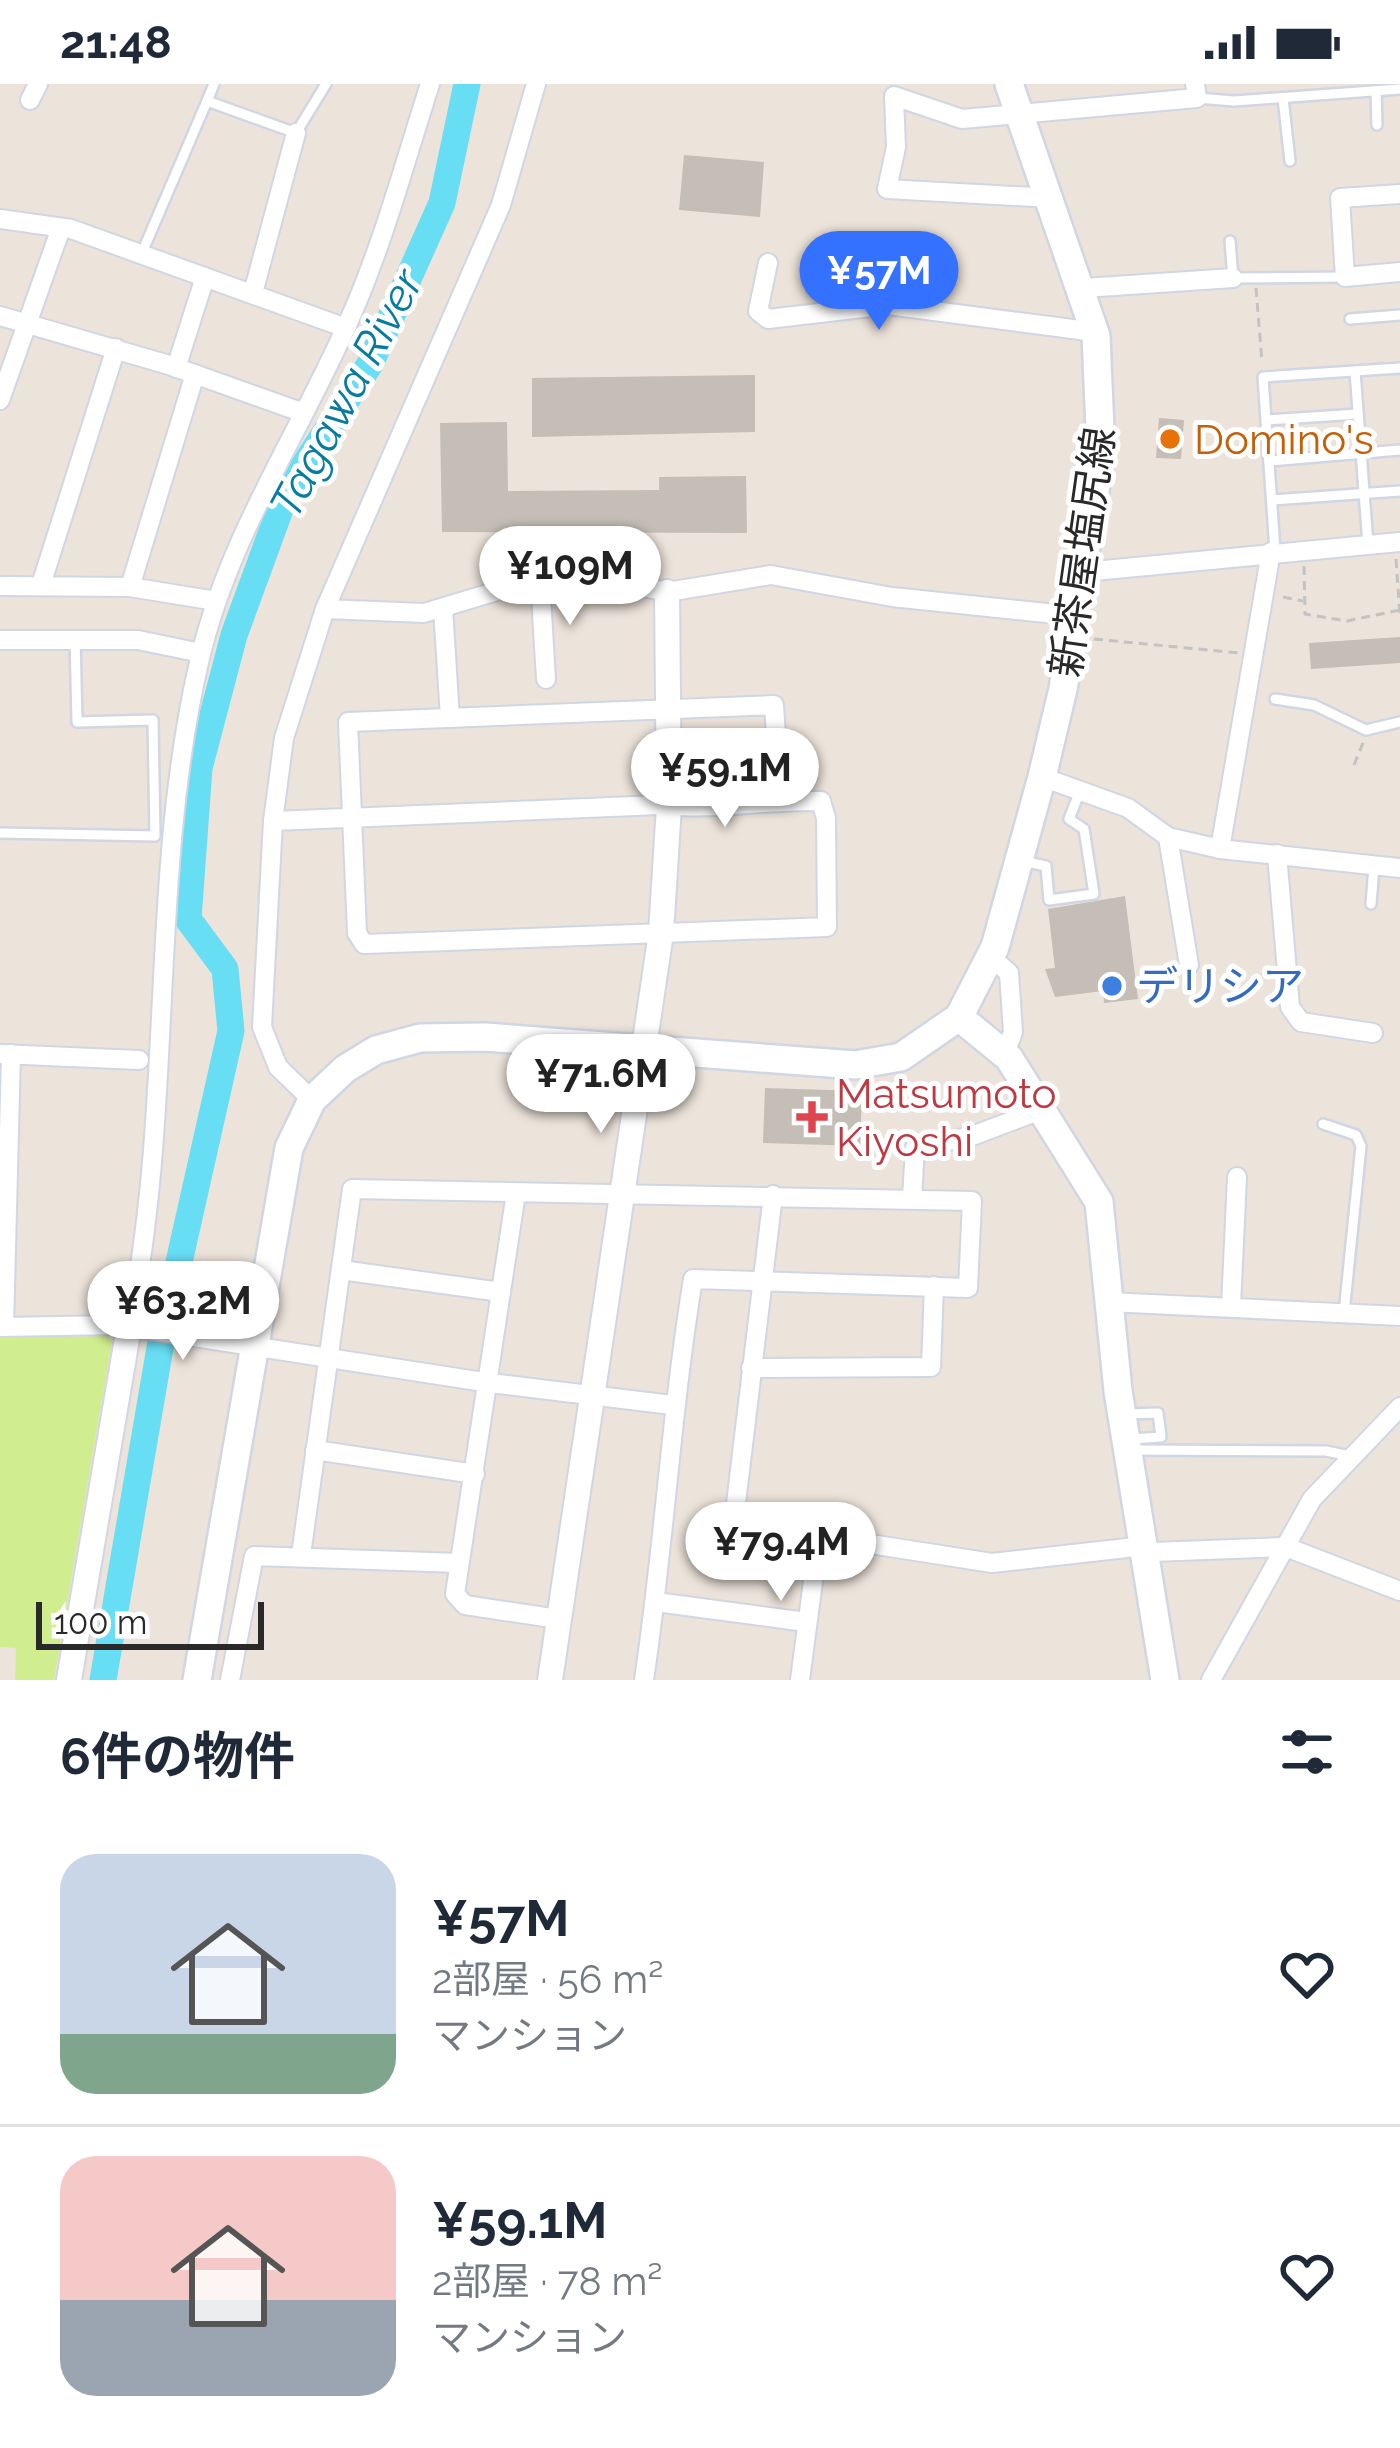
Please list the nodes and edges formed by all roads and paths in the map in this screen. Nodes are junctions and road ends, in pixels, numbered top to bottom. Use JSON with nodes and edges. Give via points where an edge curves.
{"nodes":[{"id":1,"x":214,"y":84,"type":"edge"},
{"id":2,"x":326,"y":84,"type":"edge"},
{"id":3,"x":430,"y":84,"type":"edge"},
{"id":4,"x":536,"y":84,"type":"edge"},
{"id":5,"x":1009,"y":84,"type":"edge"},
{"id":6,"x":1287,"y":84,"type":"edge"},
{"id":7,"x":1400,"y":89,"type":"edge"},
{"id":8,"x":1196,"y":91,"type":"edge"},
{"id":9,"x":1376,"y":91,"type":"junction"},
{"id":10,"x":1286,"y":98,"type":"junction"},
{"id":11,"x":207,"y":101,"type":"junction"},
{"id":12,"x":1022,"y":117,"type":"junction"},
{"id":13,"x":1377,"y":125,"type":"dead end"},
{"id":14,"x":296,"y":133,"type":"junction"},
{"id":15,"x":1291,"y":161,"type":"dead end"},
{"id":16,"x":1400,"y":194,"type":"edge"},
{"id":17,"x":1052,"y":199,"type":"junction"},
{"id":18,"x":0,"y":219,"type":"edge"},
{"id":19,"x":61,"y":228,"type":"junction"},
{"id":20,"x":1230,"y":241,"type":"dead end"},
{"id":21,"x":141,"y":255,"type":"junction"},
{"id":22,"x":768,"y":262,"type":"dead end"},
{"id":23,"x":1400,"y":272,"type":"edge"},
{"id":24,"x":205,"y":277,"type":"junction"},
{"id":25,"x":1345,"y":277,"type":"junction"},
{"id":26,"x":1233,"y":278,"type":"junction"},
{"id":27,"x":1255,"y":280,"type":"junction"},
{"id":28,"x":1084,"y":288,"type":"junction"},
{"id":29,"x":253,"y":293,"type":"junction"},
{"id":30,"x":1400,"y":315,"type":"edge"},
{"id":31,"x":0,"y":316,"type":"edge"},
{"id":32,"x":1350,"y":319,"type":"dead end"},
{"id":33,"x":29,"y":321,"type":"junction"},
{"id":34,"x":346,"y":328,"type":"junction"},
{"id":35,"x":1095,"y":332,"type":"junction"},
{"id":36,"x":116,"y":348,"type":"junction"},
{"id":37,"x":1400,"y":368,"type":"edge"},
{"id":38,"x":1355,"y":370,"type":"junction"},
{"id":39,"x":186,"y":371,"type":"junction"},
{"id":40,"x":1264,"y":376,"type":"junction"},
{"id":41,"x":0,"y":400,"type":"edge"},
{"id":42,"x":302,"y":412,"type":"junction"},
{"id":43,"x":1358,"y":414,"type":"junction"},
{"id":44,"x":1267,"y":420,"type":"junction"},
{"id":45,"x":1400,"y":450,"type":"edge"},
{"id":46,"x":1361,"y":453,"type":"junction"},
{"id":47,"x":1269,"y":461,"type":"junction"},
{"id":48,"x":1400,"y":491,"type":"edge"},
{"id":49,"x":1364,"y":494,"type":"junction"},
{"id":50,"x":1272,"y":500,"type":"junction"},
{"id":51,"x":1367,"y":544,"type":"junction"},
{"id":52,"x":1398,"y":547,"type":"edge"},
{"id":53,"x":1273,"y":552,"type":"junction"},
{"id":54,"x":1302,"y":559,"type":"dead end"},
{"id":55,"x":1083,"y":572,"type":"junction"},
{"id":56,"x":540,"y":580,"type":"junction"},
{"id":57,"x":41,"y":585,"type":"junction"},
{"id":58,"x":0,"y":586,"type":"edge"},
{"id":59,"x":130,"y":586,"type":"junction"},
{"id":60,"x":667,"y":592,"type":"junction"},
{"id":61,"x":1264,"y":594,"type":"junction"},
{"id":62,"x":216,"y":601,"type":"junction"},
{"id":63,"x":1305,"y":601,"type":"junction"},
{"id":64,"x":443,"y":608,"type":"junction"},
{"id":65,"x":325,"y":609,"type":"junction"},
{"id":66,"x":1400,"y":612,"type":"edge"},
{"id":67,"x":1077,"y":627,"type":"junction"},
{"id":68,"x":75,"y":637,"type":"junction"},
{"id":69,"x":0,"y":640,"type":"edge"},
{"id":70,"x":201,"y":653,"type":"junction"},
{"id":71,"x":1255,"y":655,"type":"junction"},
{"id":72,"x":546,"y":679,"type":"dead end"},
{"id":73,"x":1275,"y":699,"type":"dead end"},
{"id":74,"x":668,"y":710,"type":"junction"},
{"id":75,"x":450,"y":718,"type":"junction"},
{"id":76,"x":1400,"y":722,"type":"edge"},
{"id":77,"x":1042,"y":777,"type":"junction"},
{"id":78,"x":1080,"y":790,"type":"junction"},
{"id":79,"x":780,"y":800,"type":"junction"},
{"id":80,"x":669,"y":806,"type":"junction"},
{"id":81,"x":352,"y":819,"type":"junction"},
{"id":82,"x":273,"y":821,"type":"junction"},
{"id":83,"x":0,"y":833,"type":"edge"},
{"id":84,"x":1168,"y":837,"type":"junction"},
{"id":85,"x":1220,"y":849,"type":"junction"},
{"id":86,"x":1277,"y":854,"type":"junction"},
{"id":87,"x":1019,"y":860,"type":"junction"},
{"id":88,"x":1374,"y":865,"type":"junction"},
{"id":89,"x":1400,"y":868,"type":"edge"},
{"id":90,"x":1371,"y":904,"type":"dead end"},
{"id":91,"x":661,"y":933,"type":"junction"},
{"id":92,"x":991,"y":957,"type":"junction"},
{"id":93,"x":1189,"y":965,"type":"dead end"},
{"id":94,"x":959,"y":1017,"type":"junction"},
{"id":95,"x":1373,"y":1033,"type":"dead end"},
{"id":96,"x":645,"y":1049,"type":"junction"},
{"id":97,"x":6,"y":1054,"type":"edge"},
{"id":98,"x":1005,"y":1054,"type":"junction"},
{"id":99,"x":139,"y":1060,"type":"dead end"},
{"id":100,"x":312,"y":1100,"type":"junction"},
{"id":101,"x":1038,"y":1111,"type":"junction"},
{"id":102,"x":1323,"y":1124,"type":"dead end"},
{"id":103,"x":1237,"y":1177,"type":"dead end"},
{"id":104,"x":623,"y":1190,"type":"junction"},
{"id":105,"x":516,"y":1193,"type":"junction"},
{"id":106,"x":773,"y":1195,"type":"junction"},
{"id":107,"x":912,"y":1198,"type":"junction"},
{"id":108,"x":341,"y":1270,"type":"junction"},
{"id":109,"x":760,"y":1279,"type":"junction"},
{"id":110,"x":934,"y":1286,"type":"junction"},
{"id":111,"x":502,"y":1292,"type":"junction"},
{"id":112,"x":1108,"y":1302,"type":"junction"},
{"id":113,"x":1231,"y":1306,"type":"junction"},
{"id":114,"x":1344,"y":1312,"type":"junction"},
{"id":115,"x":1400,"y":1316,"type":"edge"},
{"id":116,"x":2,"y":1327,"type":"edge"},
{"id":117,"x":135,"y":1328,"type":"junction"},
{"id":118,"x":243,"y":1344,"type":"junction"},
{"id":119,"x":326,"y":1358,"type":"junction"},
{"id":120,"x":751,"y":1368,"type":"junction"},
{"id":121,"x":490,"y":1383,"type":"junction"},
{"id":122,"x":593,"y":1395,"type":"junction"},
{"id":123,"x":672,"y":1405,"type":"junction"},
{"id":124,"x":1400,"y":1407,"type":"edge"},
{"id":125,"x":1125,"y":1435,"type":"junction"},
{"id":126,"x":315,"y":1450,"type":"junction"},
{"id":127,"x":1355,"y":1457,"type":"junction"},
{"id":128,"x":475,"y":1474,"type":"junction"},
{"id":129,"x":819,"y":1535,"type":"junction"},
{"id":130,"x":1286,"y":1547,"type":"junction"},
{"id":131,"x":1144,"y":1549,"type":"junction"},
{"id":132,"x":301,"y":1555,"type":"junction"},
{"id":133,"x":459,"y":1563,"type":"junction"},
{"id":134,"x":1400,"y":1592,"type":"edge"},
{"id":135,"x":656,"y":1602,"type":"junction"},
{"id":136,"x":558,"y":1618,"type":"junction"},
{"id":137,"x":806,"y":1622,"type":"junction"},
{"id":138,"x":69,"y":1680,"type":"edge"},
{"id":139,"x":196,"y":1680,"type":"edge"},
{"id":140,"x":230,"y":1680,"type":"edge"},
{"id":141,"x":550,"y":1680,"type":"edge"},
{"id":142,"x":644,"y":1680,"type":"edge"},
{"id":143,"x":800,"y":1680,"type":"edge"},
{"id":144,"x":1165,"y":1680,"type":"edge"},
{"id":145,"x":1211,"y":1680,"type":"edge"}],
"edges":[{"from":1,"to":11,"type":"lane"},
{"from":2,"to":14,"type":"lane"},
{"from":3,"to":34,"type":"street"},
{"from":4,"to":65,"type":"street","via":[[501,205],[457,315]]},
{"from":5,"to":12,"type":"main road","name":"新茶屋塩尻線"},
{"from":6,"to":10,"type":"lane"},
{"from":7,"to":9,"type":"lane"},
{"from":8,"to":10,"type":"lane"},
{"from":8,"to":12,"type":"street"},
{"from":9,"to":10,"type":"lane"},
{"from":9,"to":13,"type":"lane"},
{"from":10,"to":15,"type":"lane"},
{"from":11,"to":14,"type":"lane"},
{"from":11,"to":21,"type":"lane"},
{"from":12,"to":17,"type":"main road","name":"新茶屋塩尻線"},
{"from":12,"to":17,"type":"street","via":[[962,119],[894,96],[887,189]]},
{"from":14,"to":29,"type":"street"},
{"from":16,"to":25,"type":"street","via":[[1340,198]]},
{"from":17,"to":28,"type":"main road","name":"新茶屋塩尻線"},
{"from":18,"to":19,"type":"street"},
{"from":19,"to":21,"type":"street"},
{"from":19,"to":33,"type":"street"},
{"from":20,"to":26,"type":"lane"},
{"from":21,"to":24,"type":"street"},
{"from":22,"to":35,"type":"street","via":[[758,311],[768,319],[887,305]]},
{"from":23,"to":25,"type":"street"},
{"from":24,"to":29,"type":"street"},
{"from":24,"to":39,"type":"street"},
{"from":25,"to":27,"type":"lane"},
{"from":26,"to":27,"type":"lane"},
{"from":26,"to":28,"type":"street"},
{"from":27,"to":40,"type":"path"},
{"from":28,"to":35,"type":"main road","name":"新茶屋塩尻線"},
{"from":29,"to":34,"type":"street"},
{"from":30,"to":32,"type":"lane"},
{"from":31,"to":33,"type":"street"},
{"from":33,"to":36,"type":"street"},
{"from":33,"to":41,"type":"street"},
{"from":34,"to":42,"type":"street"},
{"from":35,"to":55,"type":"main road","name":"新茶屋塩尻線","via":[[1102,436]]},
{"from":36,"to":39,"type":"street"},
{"from":36,"to":57,"type":"street"},
{"from":37,"to":38,"type":"lane"},
{"from":38,"to":40,"type":"lane"},
{"from":38,"to":43,"type":"lane"},
{"from":39,"to":42,"type":"street"},
{"from":39,"to":59,"type":"street"},
{"from":40,"to":44,"type":"lane"},
{"from":42,"to":62,"type":"street"},
{"from":43,"to":44,"type":"lane"},
{"from":43,"to":46,"type":"lane"},
{"from":44,"to":47,"type":"lane"},
{"from":45,"to":46,"type":"lane"},
{"from":46,"to":47,"type":"lane"},
{"from":46,"to":49,"type":"lane"},
{"from":47,"to":50,"type":"lane"},
{"from":48,"to":49,"type":"lane"},
{"from":49,"to":50,"type":"lane"},
{"from":49,"to":51,"type":"lane"},
{"from":50,"to":53,"type":"lane"},
{"from":51,"to":52,"type":"street"},
{"from":51,"to":53,"type":"street"},
{"from":52,"to":66,"type":"path"},
{"from":53,"to":55,"type":"street"},
{"from":53,"to":61,"type":"street"},
{"from":54,"to":63,"type":"path"},
{"from":55,"to":67,"type":"main road","name":"新茶屋塩尻線"},
{"from":56,"to":60,"type":"street","via":[[582,574]]},
{"from":56,"to":64,"type":"street"},
{"from":56,"to":72,"type":"street"},
{"from":57,"to":58,"type":"street"},
{"from":57,"to":59,"type":"street"},
{"from":59,"to":62,"type":"street"},
{"from":60,"to":67,"type":"street","via":[[771,575]]},
{"from":60,"to":74,"type":"street"},
{"from":61,"to":63,"type":"path"},
{"from":61,"to":71,"type":"street"},
{"from":62,"to":70,"type":"street"},
{"from":63,"to":66,"type":"path","via":[[1305,614],[1318,619]]},
{"from":64,"to":65,"type":"street","via":[[378,615]]},
{"from":64,"to":75,"type":"street"},
{"from":65,"to":82,"type":"street","via":[[284,737]]},
{"from":67,"to":71,"type":"path"},
{"from":67,"to":77,"type":"main road","name":"新茶屋塩尻線"},
{"from":68,"to":69,"type":"street"},
{"from":68,"to":70,"type":"street"},
{"from":68,"to":83,"type":"lane","via":[[77,722],[153,720],[154,836]]},
{"from":70,"to":117,"type":"street","via":[[169,840]]},
{"from":71,"to":85,"type":"street"},
{"from":73,"to":76,"type":"lane","via":[[1314,705],[1366,730]]},
{"from":74,"to":75,"type":"street"},
{"from":74,"to":79,"type":"street","via":[[774,705]]},
{"from":74,"to":80,"type":"street"},
{"from":75,"to":81,"type":"street","via":[[348,722]]},
{"from":77,"to":78,"type":"street"},
{"from":77,"to":87,"type":"main road","name":"新茶屋塩尻線"},
{"from":78,"to":84,"type":"street","via":[[1128,808]]},
{"from":78,"to":87,"type":"lane","via":[[1070,819],[1084,829],[1094,894],[1049,900],[1046,866]]},
{"from":79,"to":80,"type":"street"},
{"from":79,"to":91,"type":"street","via":[[821,800],[827,927]]},
{"from":80,"to":81,"type":"street"},
{"from":80,"to":91,"type":"street"},
{"from":81,"to":82,"type":"street"},
{"from":81,"to":91,"type":"street","via":[[364,944]]},
{"from":82,"to":100,"type":"street","via":[[262,1027],[278,1067]]},
{"from":84,"to":85,"type":"street"},
{"from":84,"to":93,"type":"street"},
{"from":85,"to":86,"type":"street"},
{"from":86,"to":88,"type":"street"},
{"from":86,"to":95,"type":"street","via":[[1290,1007],[1301,1022]]},
{"from":87,"to":92,"type":"main road","name":"新茶屋塩尻線"},
{"from":88,"to":89,"type":"street"},
{"from":88,"to":90,"type":"lane"},
{"from":91,"to":96,"type":"street"},
{"from":92,"to":94,"type":"main road","name":"新茶屋塩尻線"},
{"from":92,"to":98,"type":"street","via":[[1009,973]]},
{"from":94,"to":96,"type":"main road","name":"新茶屋塩尻線","via":[[918,1049],[878,1063]]},
{"from":94,"to":98,"type":"main road"},
{"from":96,"to":100,"type":"main road","name":"新茶屋塩尻線","via":[[420,1038],[361,1058]]},
{"from":96,"to":104,"type":"street"},
{"from":97,"to":99,"type":"street"},
{"from":97,"to":116,"type":"street"},
{"from":98,"to":101,"type":"main road"},
{"from":100,"to":118,"type":"main road","name":"新茶屋塩尻線","via":[[289,1148]]},
{"from":101,"to":107,"type":"street","via":[[915,1148]]},
{"from":101,"to":112,"type":"main road","via":[[1099,1202]]},
{"from":102,"to":114,"type":"lane","via":[[1356,1135],[1361,1146]]},
{"from":103,"to":113,"type":"street"},
{"from":104,"to":105,"type":"street"},
{"from":104,"to":106,"type":"street"},
{"from":104,"to":122,"type":"street"},
{"from":105,"to":108,"type":"street","via":[[352,1189]]},
{"from":105,"to":111,"type":"street"},
{"from":106,"to":107,"type":"street"},
{"from":106,"to":109,"type":"street"},
{"from":107,"to":110,"type":"street","via":[[972,1201],[968,1288]]},
{"from":108,"to":111,"type":"street"},
{"from":108,"to":119,"type":"street"},
{"from":109,"to":110,"type":"street"},
{"from":109,"to":120,"type":"street"},
{"from":109,"to":123,"type":"street","via":[[693,1279]]},
{"from":110,"to":120,"type":"street","via":[[931,1367]]},
{"from":111,"to":121,"type":"street"},
{"from":112,"to":113,"type":"street"},
{"from":112,"to":125,"type":"main road"},
{"from":113,"to":114,"type":"street"},
{"from":114,"to":115,"type":"street"},
{"from":116,"to":117,"type":"street"},
{"from":117,"to":118,"type":"street"},
{"from":117,"to":138,"type":"street"},
{"from":118,"to":119,"type":"street"},
{"from":118,"to":139,"type":"main road","name":"新茶屋塩尻線"},
{"from":119,"to":121,"type":"street"},
{"from":119,"to":126,"type":"street"},
{"from":120,"to":129,"type":"street","via":[[734,1520],[741,1529]]},
{"from":121,"to":122,"type":"street"},
{"from":121,"to":128,"type":"street"},
{"from":122,"to":123,"type":"street"},
{"from":122,"to":136,"type":"street"},
{"from":123,"to":135,"type":"street"},
{"from":124,"to":127,"type":"street"},
{"from":125,"to":127,"type":"lane"},
{"from":125,"to":131,"type":"main road"},
{"from":126,"to":128,"type":"street"},
{"from":126,"to":132,"type":"street"},
{"from":127,"to":130,"type":"street","via":[[1312,1499]]},
{"from":128,"to":133,"type":"street"},
{"from":129,"to":131,"type":"street","via":[[992,1563]]},
{"from":129,"to":137,"type":"street"},
{"from":130,"to":131,"type":"street"},
{"from":130,"to":134,"type":"street"},
{"from":130,"to":145,"type":"street"},
{"from":131,"to":144,"type":"main road"},
{"from":132,"to":133,"type":"street"},
{"from":132,"to":140,"type":"street","via":[[254,1556]]},
{"from":133,"to":136,"type":"street","via":[[455,1594],[465,1605]]},
{"from":135,"to":137,"type":"street"},
{"from":135,"to":142,"type":"street"},
{"from":136,"to":141,"type":"street"},
{"from":137,"to":143,"type":"street"}]}
